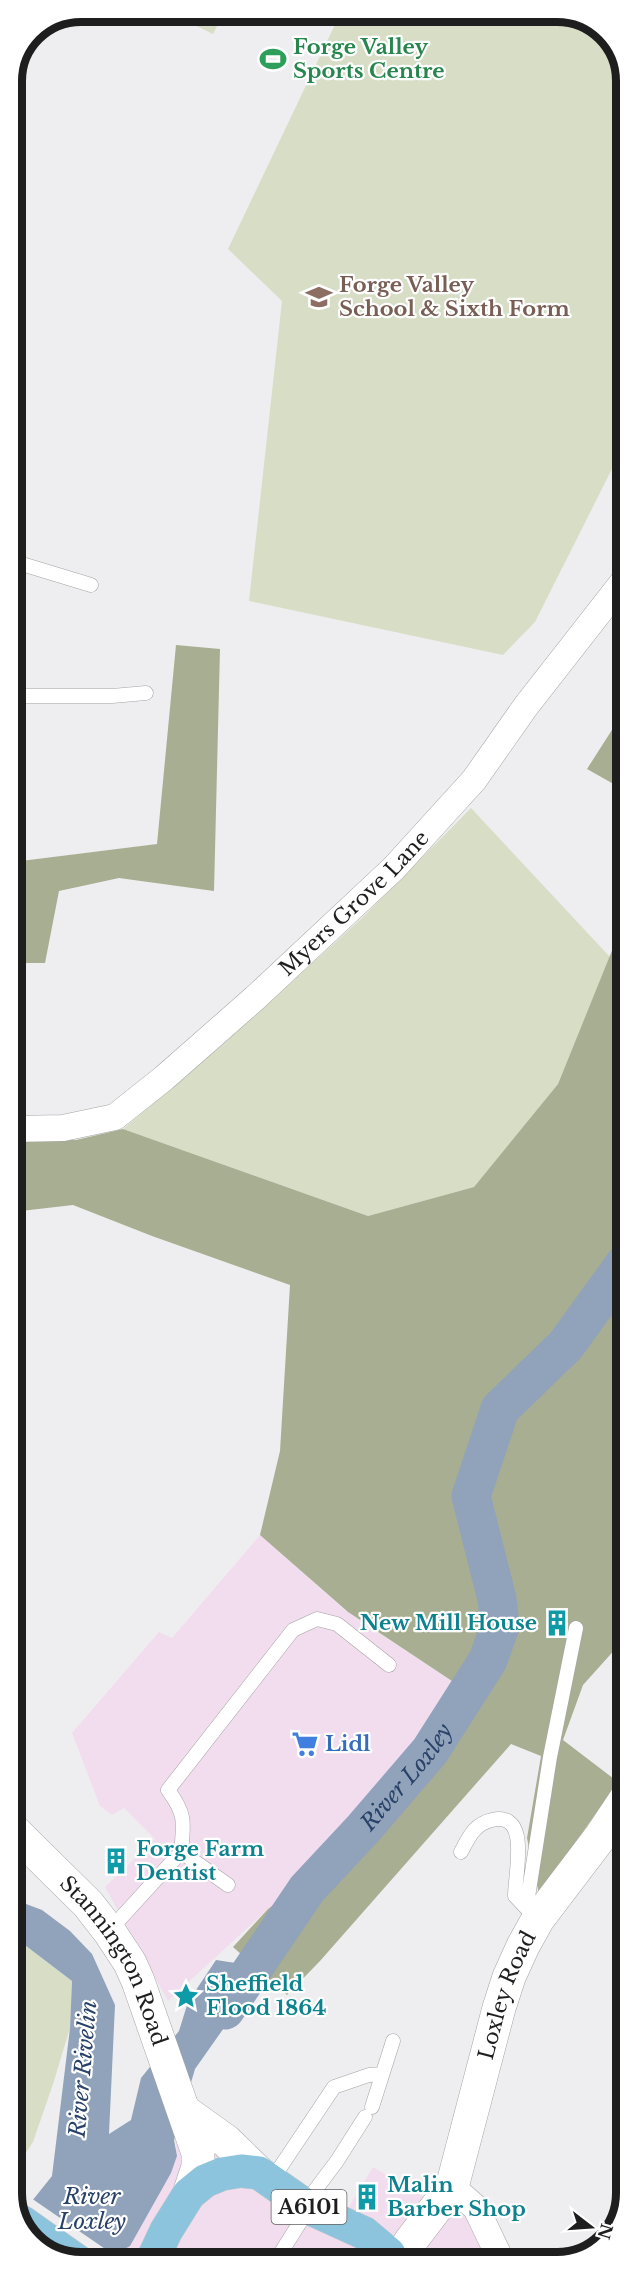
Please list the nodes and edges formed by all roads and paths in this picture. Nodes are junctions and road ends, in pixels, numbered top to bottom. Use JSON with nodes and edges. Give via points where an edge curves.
{"nodes":[{"id":1,"x":22,"y":564,"type":"edge"},
{"id":2,"x":91,"y":585,"type":"dead end"},
{"id":3,"x":616,"y":591,"type":"edge"},
{"id":4,"x":146,"y":693,"type":"dead end"},
{"id":5,"x":22,"y":696,"type":"edge"},
{"id":6,"x":22,"y":1129,"type":"edge"},
{"id":7,"x":576,"y":1628,"type":"dead end"},
{"id":8,"x":389,"y":1665,"type":"dead end"},
{"id":9,"x":616,"y":1814,"type":"edge"},
{"id":10,"x":22,"y":1839,"type":"edge"},
{"id":11,"x":181,"y":1852,"type":"junction"},
{"id":12,"x":461,"y":1852,"type":"dead end"},
{"id":13,"x":228,"y":1885,"type":"dead end"},
{"id":14,"x":538,"y":1919,"type":"junction"},
{"id":15,"x":109,"y":1931,"type":"junction"},
{"id":16,"x":393,"y":2041,"type":"dead end"},
{"id":17,"x":381,"y":2074,"type":"junction"},
{"id":18,"x":184,"y":2111,"type":"junction"},
{"id":19,"x":265,"y":2177,"type":"junction"},
{"id":20,"x":452,"y":2187,"type":"junction"},
{"id":21,"x":189,"y":2194,"type":"junction"},
{"id":22,"x":307,"y":2206,"type":"junction"},
{"id":23,"x":432,"y":2212,"type":"junction"},
{"id":24,"x":364,"y":2233,"type":"junction"},
{"id":25,"x":39,"y":2234,"type":"edge"},
{"id":26,"x":58,"y":2247,"type":"edge"},
{"id":27,"x":156,"y":2252,"type":"edge"},
{"id":28,"x":281,"y":2252,"type":"edge"},
{"id":29,"x":387,"y":2252,"type":"edge"},
{"id":30,"x":404,"y":2252,"type":"edge"},
{"id":31,"x":497,"y":2252,"type":"edge"}],
"edges":[{"from":1,"to":2,"type":"lane"},
{"from":3,"to":6,"type":"street","name":"Myers Grove Lane","via":[[474,780],[394,868],[255,998],[115,1117],[63,1128]]},
{"from":4,"to":5,"type":"lane"},
{"from":7,"to":14,"type":"lane","via":[[528,1897]]},
{"from":8,"to":11,"type":"lane","via":[[337,1624],[317,1619],[293,1630],[168,1790],[184,1821]]},
{"from":9,"to":14,"type":"main road","name":"Loxley Road"},
{"from":10,"to":15,"type":"main road","name":"Stannington Road","via":[[82,1897]]},
{"from":11,"to":13,"type":"lane"},
{"from":11,"to":15,"type":"lane"},
{"from":12,"to":14,"type":"lane","via":[[474,1828],[501,1818],[511,1821],[518,1841],[515,1896]]},
{"from":14,"to":20,"type":"main road","name":"Loxley Road","via":[[509,1977],[499,2008]]},
{"from":15,"to":18,"type":"main road","name":"Stannington Road","via":[[138,1981]]},
{"from":16,"to":17,"type":"lane"},
{"from":17,"to":19,"type":"lane","via":[[334,2087]]},
{"from":17,"to":22,"type":"lane","via":[[368,2112]]},
{"from":18,"to":19,"type":"main road","via":[[226,2141]]},
{"from":18,"to":21,"type":"main road","name":"Stannington Road","via":[[198,2153],[198,2167]]},
{"from":19,"to":21,"type":"main road","number":"A6101","via":[[241,2171],[222,2174]]},
{"from":19,"to":22,"type":"main road","number":"A6101"},
{"from":20,"to":23,"type":"main road","name":"Loxley Road"},
{"from":20,"to":31,"type":"street","via":[[476,2208]]},
{"from":21,"to":27,"type":"main road","number":"A6101"},
{"from":22,"to":24,"type":"main road","number":"A6101"},
{"from":22,"to":28,"type":"lane"},
{"from":23,"to":24,"type":"main road","name":"Loxley Road","via":[[389,2230]]},
{"from":23,"to":30,"type":"main road","name":"Loxley Road"},
{"from":24,"to":29,"type":"main road","number":"A6101"},
{"from":25,"to":26,"type":"main road"}]}
